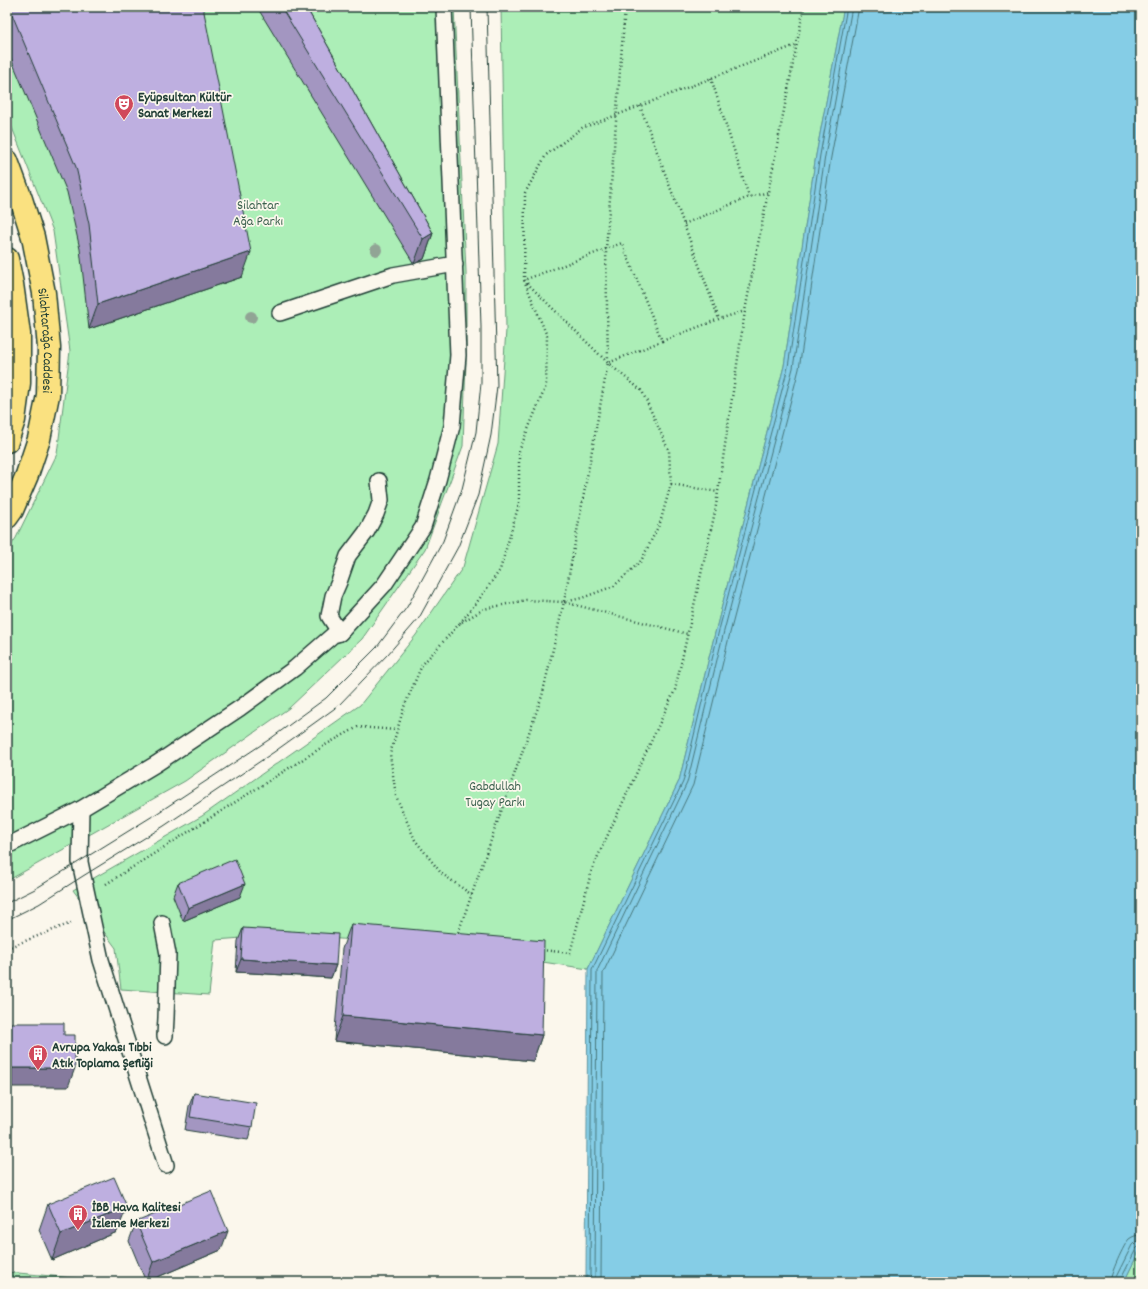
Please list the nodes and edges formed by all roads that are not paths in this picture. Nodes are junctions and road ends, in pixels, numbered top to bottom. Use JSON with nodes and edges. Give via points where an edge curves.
{"nodes":[{"id":1,"x":444,"y":7,"type":"edge"},
{"id":2,"x":7,"y":161,"type":"edge"},
{"id":3,"x":7,"y":259,"type":"edge"},
{"id":4,"x":455,"y":264,"type":"junction"},
{"id":5,"x":280,"y":313,"type":"dead end"},
{"id":6,"x":7,"y":440,"type":"edge"},
{"id":7,"x":379,"y":481,"type":"dead end"},
{"id":8,"x":7,"y":517,"type":"edge"},
{"id":9,"x":340,"y":633,"type":"junction"},
{"id":10,"x":81,"y":809,"type":"junction"},
{"id":11,"x":7,"y":846,"type":"edge"},
{"id":12,"x":162,"y":923,"type":"dead end"},
{"id":13,"x":165,"y":1036,"type":"dead end"},
{"id":14,"x":166,"y":1165,"type":"dead end"}],
"edges":[{"from":1,"to":4,"type":"lane"},
{"from":2,"to":8,"type":"main road","name":"Silahtarağa Caddesi","via":[[33,237],[44,293],[49,348],[48,395],[39,439],[27,475]]},
{"from":3,"to":6,"type":"main road","name":"Silahtarağa Caddesi","via":[[18,334],[19,383],[14,420]]},
{"from":4,"to":5,"type":"lane","via":[[393,275]]},
{"from":4,"to":9,"type":"lane","via":[[458,354],[452,426],[434,494],[423,527],[402,560],[384,585]]},
{"from":7,"to":9,"type":"lane","via":[[382,500],[367,531],[348,556],[332,596],[329,616]]},
{"from":9,"to":10,"type":"lane","via":[[333,635],[295,668],[240,708],[156,764]]},
{"from":10,"to":11,"type":"lane"},
{"from":10,"to":14,"type":"lane","via":[[80,862],[101,960]]},
{"from":12,"to":13,"type":"lane","via":[[168,954]]}]}
